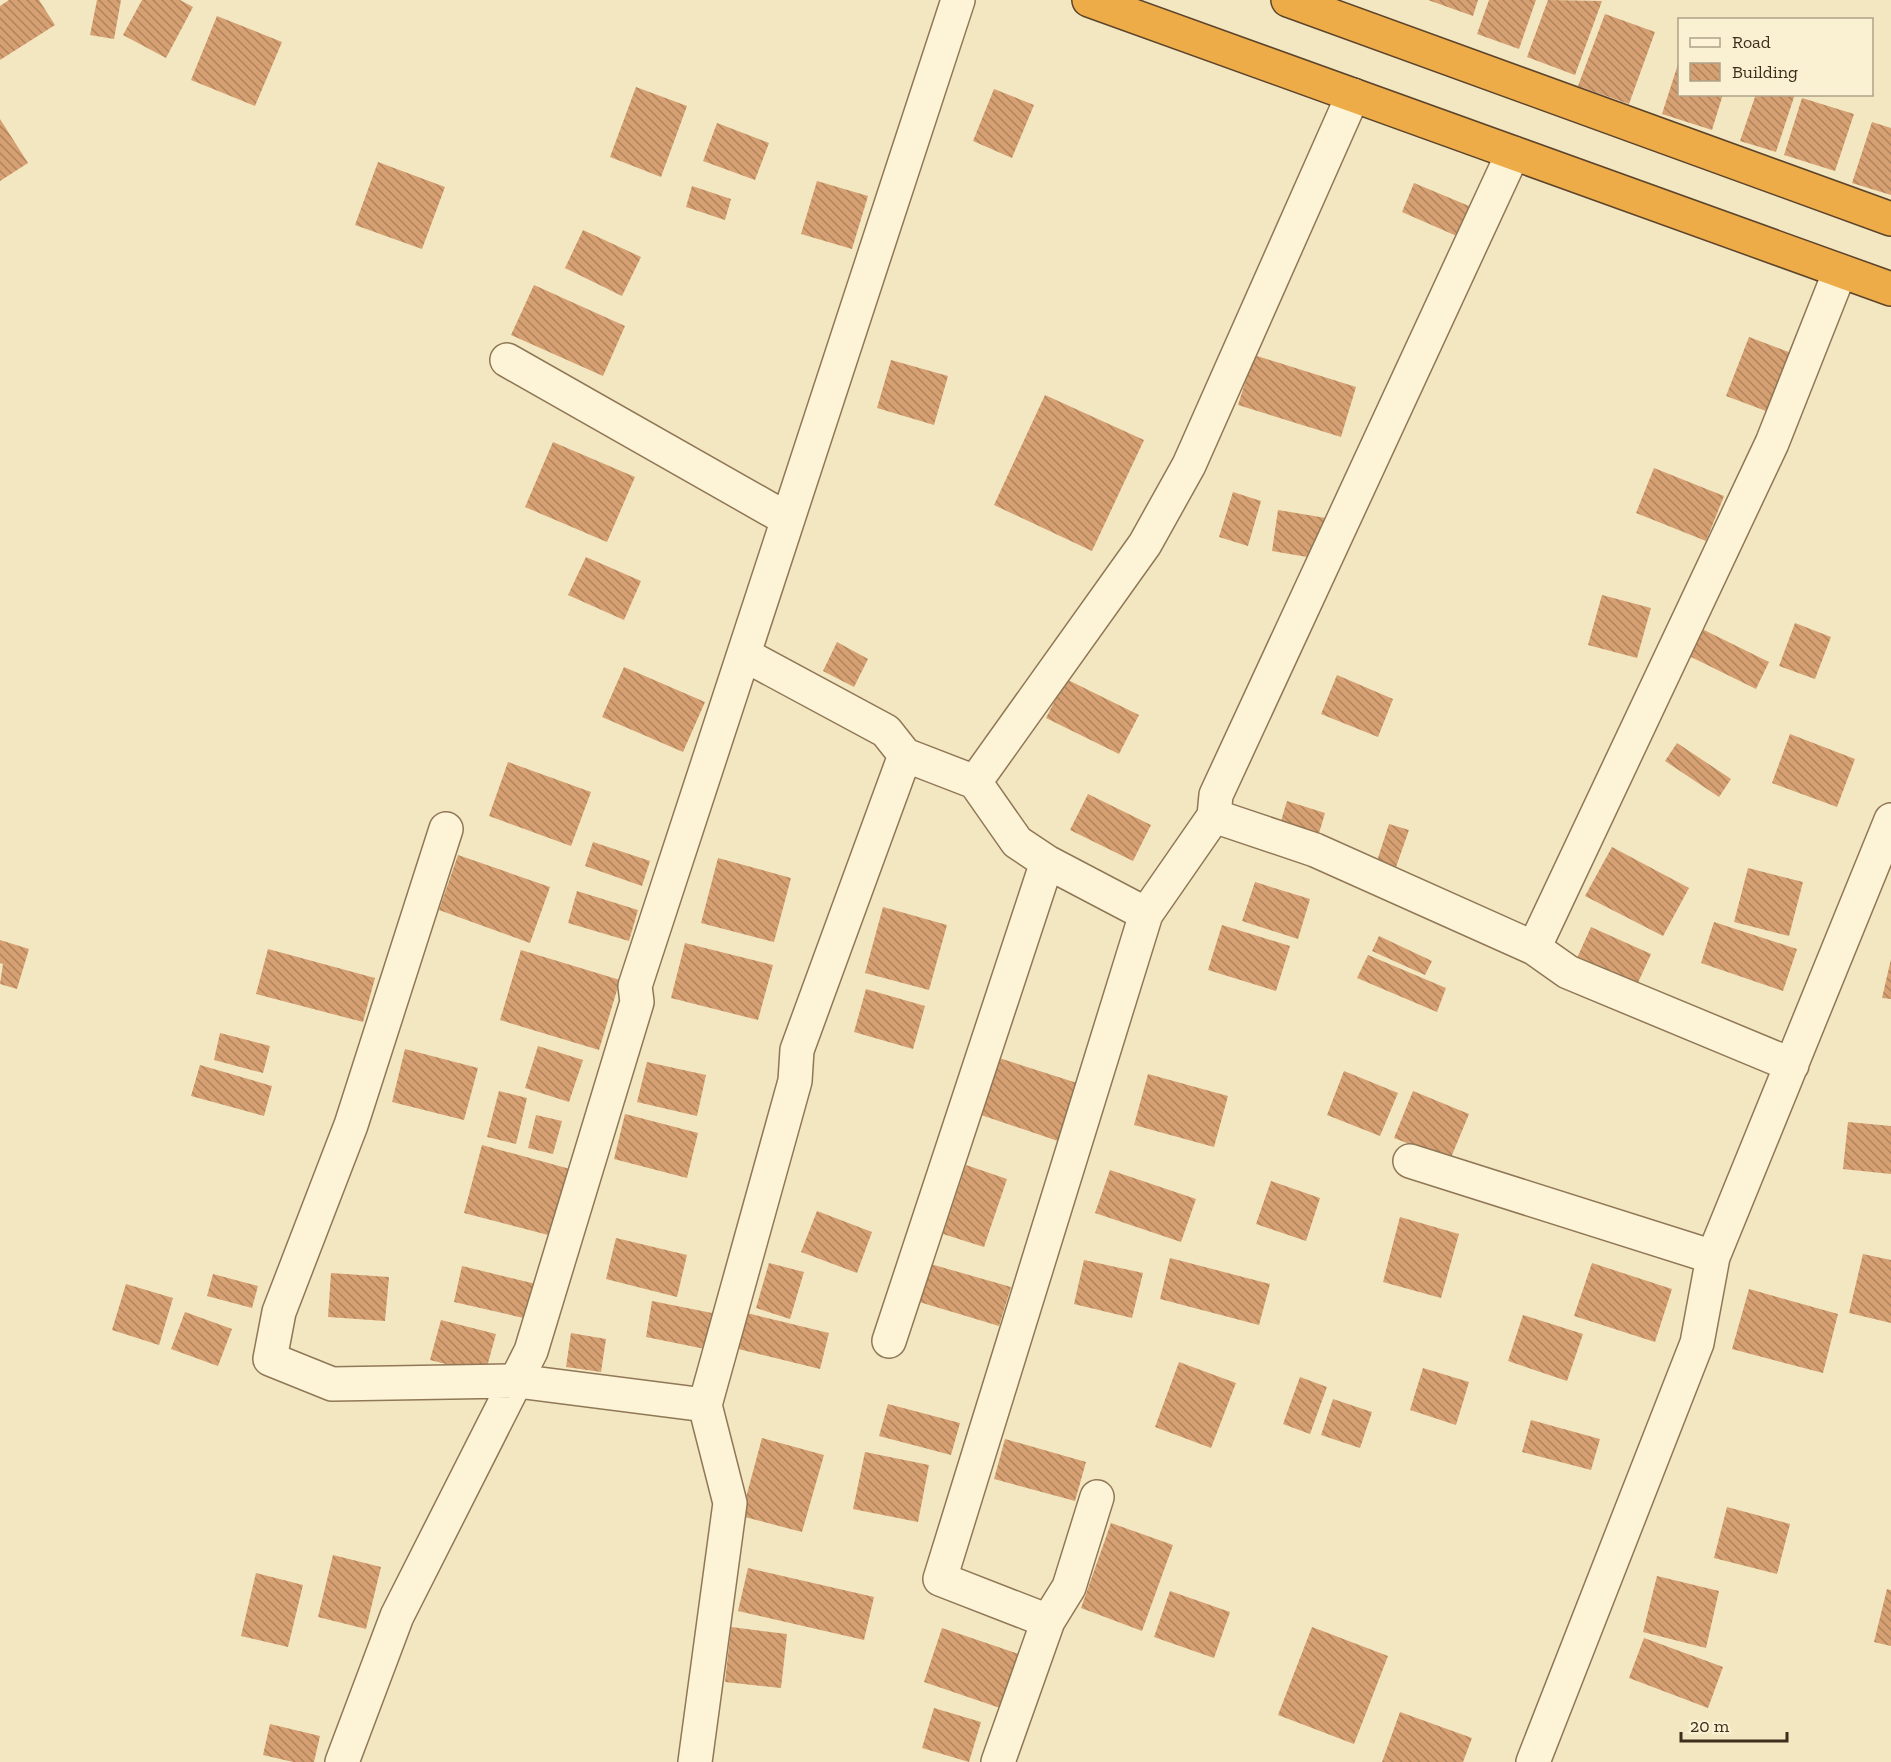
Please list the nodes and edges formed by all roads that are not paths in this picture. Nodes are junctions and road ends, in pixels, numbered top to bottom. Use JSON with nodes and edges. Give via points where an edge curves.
{"nodes":[{"id":1,"x":958,"y":0,"type":"edge"},
{"id":2,"x":1089,"y":0,"type":"edge"},
{"id":3,"x":1288,"y":0,"type":"edge"},
{"id":4,"x":1353,"y":95,"type":"junction"},
{"id":5,"x":1514,"y":153,"type":"junction"},
{"id":6,"x":1891,"y":219,"type":"edge"},
{"id":7,"x":1840,"y":271,"type":"junction"},
{"id":8,"x":1891,"y":289,"type":"edge"},
{"id":9,"x":507,"y":360,"type":"dead end"},
{"id":10,"x":787,"y":519,"type":"junction"},
{"id":11,"x":745,"y":655,"type":"junction"},
{"id":12,"x":905,"y":754,"type":"junction"},
{"id":13,"x":975,"y":782,"type":"junction"},
{"id":14,"x":1214,"y":816,"type":"junction"},
{"id":15,"x":1891,"y":820,"type":"edge"},
{"id":16,"x":446,"y":829,"type":"dead end"},
{"id":17,"x":1047,"y":862,"type":"junction"},
{"id":18,"x":1146,"y":914,"type":"junction"},
{"id":19,"x":1534,"y":948,"type":"junction"},
{"id":20,"x":1792,"y":1065,"type":"junction"},
{"id":21,"x":1410,"y":1161,"type":"dead end"},
{"id":22,"x":1713,"y":1257,"type":"junction"},
{"id":23,"x":889,"y":1341,"type":"dead end"},
{"id":24,"x":516,"y":1381,"type":"junction"},
{"id":25,"x":705,"y":1405,"type":"junction"},
{"id":26,"x":1097,"y":1497,"type":"dead end"},
{"id":27,"x":1048,"y":1621,"type":"junction"},
{"id":28,"x":342,"y":1762,"type":"edge"},
{"id":29,"x":694,"y":1762,"type":"edge"},
{"id":30,"x":998,"y":1762,"type":"edge"},
{"id":31,"x":1533,"y":1762,"type":"edge"}],
"edges":[{"from":1,"to":10,"type":"street"},
{"from":2,"to":4,"type":"highway"},
{"from":3,"to":6,"type":"highway"},
{"from":4,"to":5,"type":"highway"},
{"from":4,"to":13,"type":"street","via":[[1189,465],[1145,544]]},
{"from":5,"to":7,"type":"highway"},
{"from":5,"to":14,"type":"street","via":[[1216,795]]},
{"from":7,"to":8,"type":"highway"},
{"from":7,"to":19,"type":"street","via":[[1772,443]]},
{"from":9,"to":10,"type":"street"},
{"from":10,"to":11,"type":"street"},
{"from":11,"to":12,"type":"street","via":[[886,731]]},
{"from":11,"to":24,"type":"street","via":[[635,986],[637,1002],[531,1351]]},
{"from":12,"to":13,"type":"street"},
{"from":12,"to":25,"type":"street","via":[[797,1050],[795,1081]]},
{"from":13,"to":17,"type":"street","via":[[1017,842]]},
{"from":14,"to":18,"type":"street"},
{"from":14,"to":19,"type":"street","via":[[1315,850]]},
{"from":15,"to":20,"type":"street"},
{"from":16,"to":24,"type":"street","via":[[351,1125],[279,1312],[270,1359],[332,1384]]},
{"from":17,"to":18,"type":"street"},
{"from":17,"to":23,"type":"street"},
{"from":18,"to":27,"type":"street","via":[[940,1579]]},
{"from":19,"to":20,"type":"street","via":[[1568,972]]},
{"from":20,"to":22,"type":"street"},
{"from":21,"to":22,"type":"street"},
{"from":22,"to":31,"type":"street","via":[[1697,1343]]},
{"from":24,"to":25,"type":"street"},
{"from":24,"to":28,"type":"street","via":[[397,1616]]},
{"from":25,"to":29,"type":"street","via":[[730,1503]]},
{"from":26,"to":27,"type":"street","via":[[1069,1587]]},
{"from":27,"to":30,"type":"street"}]}
